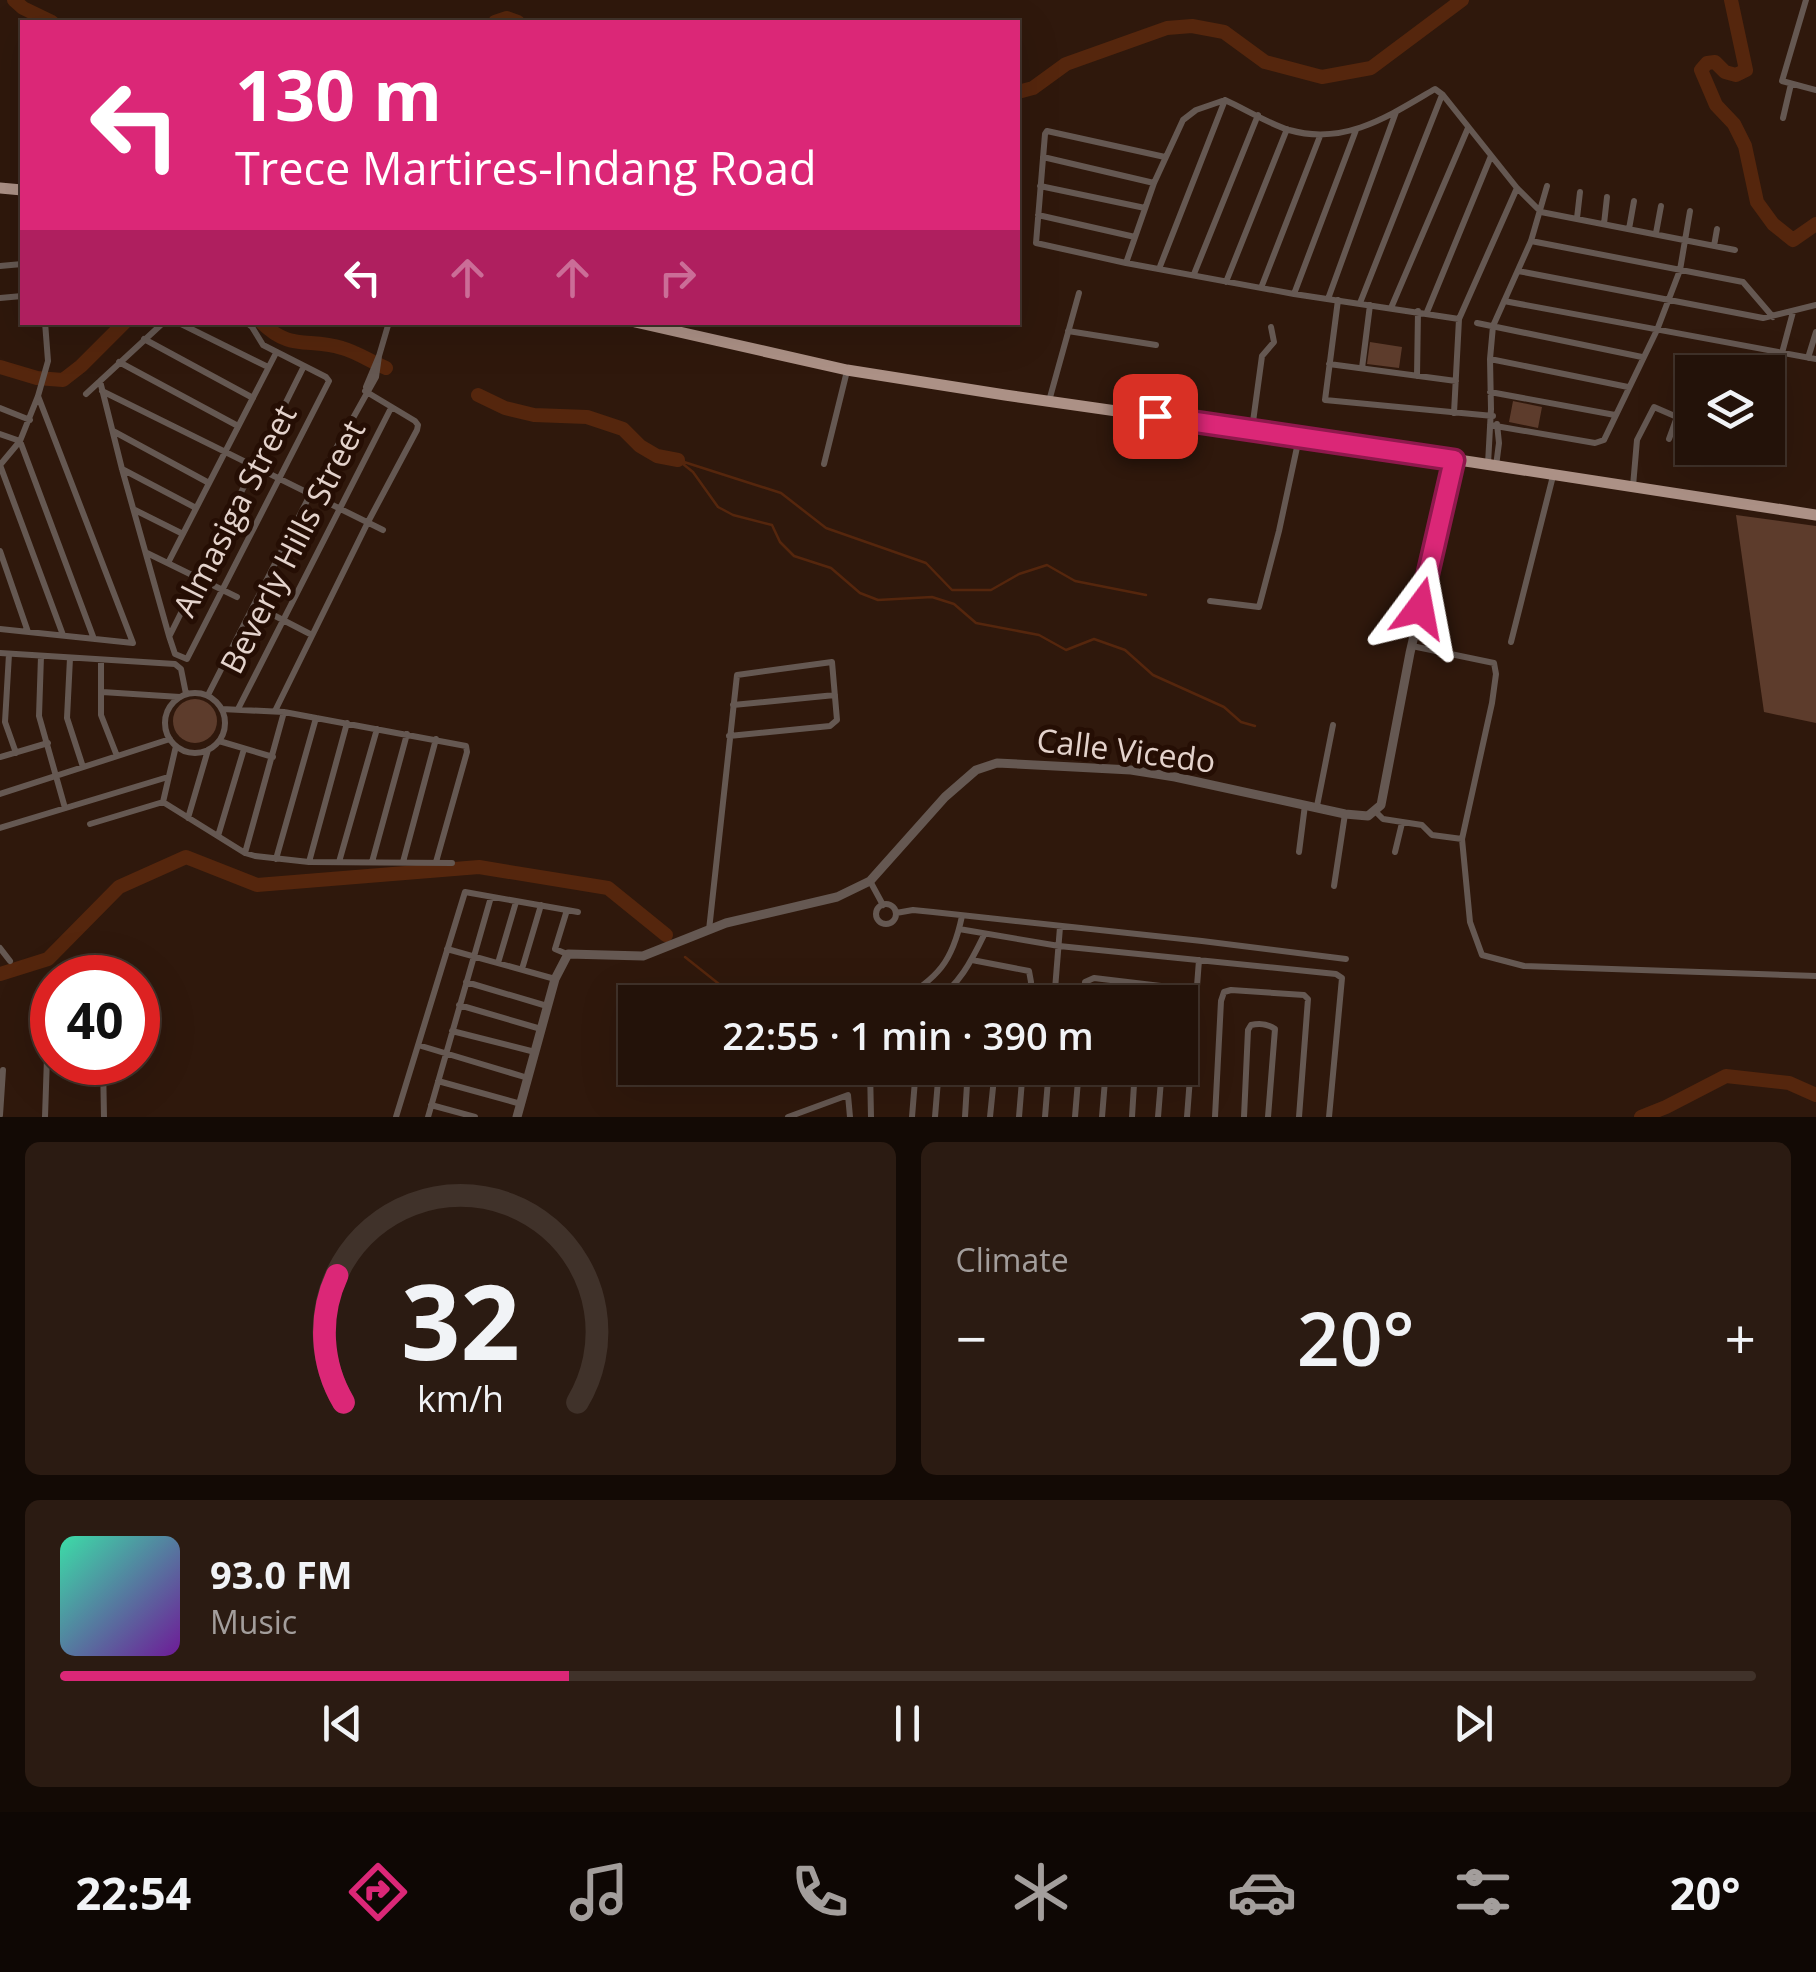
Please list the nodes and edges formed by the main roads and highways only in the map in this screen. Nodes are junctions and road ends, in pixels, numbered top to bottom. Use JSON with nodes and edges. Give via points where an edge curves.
{"nodes":[{"id":1,"x":648,"y":325,"type":"edge"},
{"id":2,"x":1816,"y":515,"type":"edge"}],
"edges":[{"from":1,"to":2,"type":"main road","via":[[848,370]]}]}
